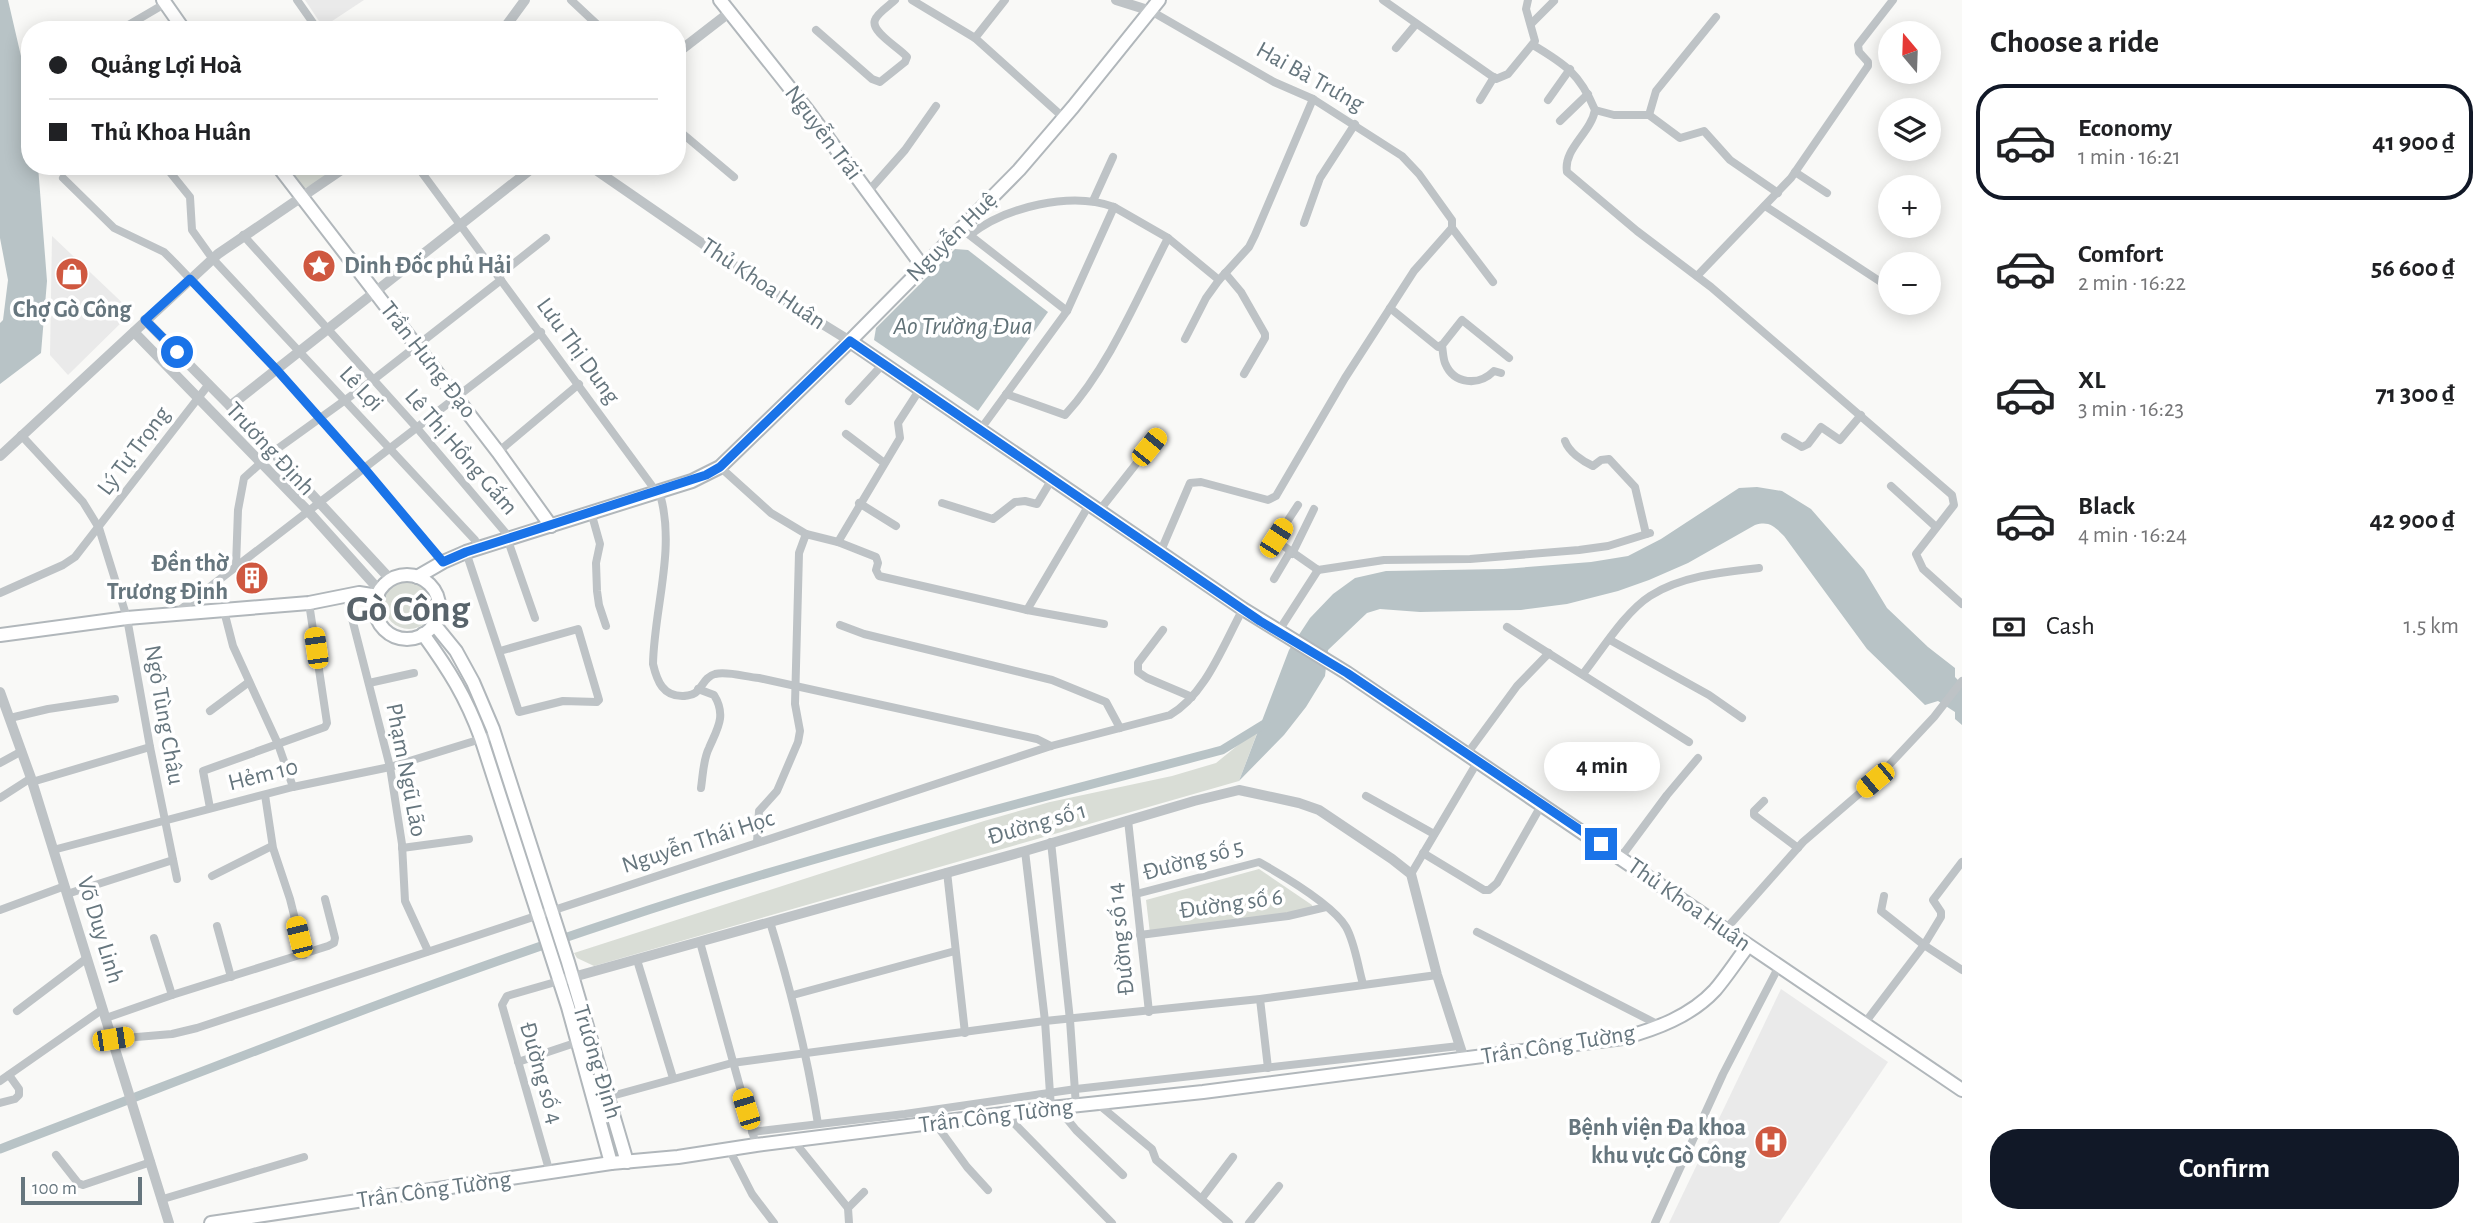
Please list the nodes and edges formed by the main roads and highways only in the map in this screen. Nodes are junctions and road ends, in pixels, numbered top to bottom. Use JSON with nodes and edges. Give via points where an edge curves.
{"nodes":[{"id":1,"x":720,"y":0,"type":"edge"},
{"id":2,"x":1159,"y":0,"type":"edge"},
{"id":3,"x":166,"y":1,"type":"edge"},
{"id":4,"x":178,"y":21,"type":"edge"},
{"id":5,"x":284,"y":175,"type":"edge"},
{"id":6,"x":923,"y":267,"type":"junction"},
{"id":7,"x":850,"y":341,"type":"junction"},
{"id":8,"x":551,"y":526,"type":"junction"},
{"id":9,"x":417,"y":577,"type":"junction"},
{"id":10,"x":379,"y":593,"type":"junction"},
{"id":11,"x":434,"y":624,"type":"junction"},
{"id":12,"x":0,"y":635,"type":"edge"},
{"id":13,"x":423,"y":635,"type":"junction"},
{"id":14,"x":547,"y":919,"type":"junction"},
{"id":15,"x":1748,"y":946,"type":"junction"},
{"id":16,"x":564,"y":972,"type":"junction"},
{"id":17,"x":1962,"y":1090,"type":"edge"},
{"id":18,"x":627,"y":1162,"type":"junction"},
{"id":19,"x":611,"y":1163,"type":"junction"},
{"id":20,"x":211,"y":1223,"type":"edge"}],
"edges":[{"from":1,"to":6,"type":"main road","name":"Nguyễn Trãi"},
{"from":2,"to":6,"type":"main road","name":"Nguyễn Huệ","via":[[965,232]]},
{"from":3,"to":4,"type":"main road"},
{"from":5,"to":8,"type":"main road","name":"Trần Hưng Đạo"},
{"from":6,"to":7,"type":"main road","name":"Nguyễn Huệ"},
{"from":7,"to":8,"type":"main road","name":"Nguyễn Huệ","via":[[720,467],[692,481]]},
{"from":7,"to":15,"type":"main road","name":"Thủ Khoa Huân"},
{"from":8,"to":9,"type":"main road","name":"Nguyễn Huệ","via":[[466,552]]},
{"from":9,"to":10,"type":"main road","via":[[391,580]]},
{"from":9,"to":11,"type":"main road","via":[[426,581],[438,598]]},
{"from":10,"to":12,"type":"main road"},
{"from":10,"to":13,"type":"main road","via":[[376,611],[384,629],[403,638]]},
{"from":11,"to":13,"type":"main road"},
{"from":11,"to":14,"type":"main road","via":[[473,681],[494,734]]},
{"from":13,"to":14,"type":"main road","via":[[454,677],[473,715]]},
{"from":14,"to":16,"type":"main road"},
{"from":15,"to":17,"type":"main road","name":"Thủ Khoa Huân"},
{"from":15,"to":18,"type":"main road","name":"Trần Công Tường","via":[[1700,1004],[1661,1026],[1623,1038]]},
{"from":16,"to":18,"type":"main road","name":"Trương Định"},
{"from":16,"to":19,"type":"main road","name":"Trương Định"},
{"from":18,"to":19,"type":"main road","name":"Trần Công Tường"},
{"from":19,"to":20,"type":"main road","name":"Trần Công Tường"}]}
